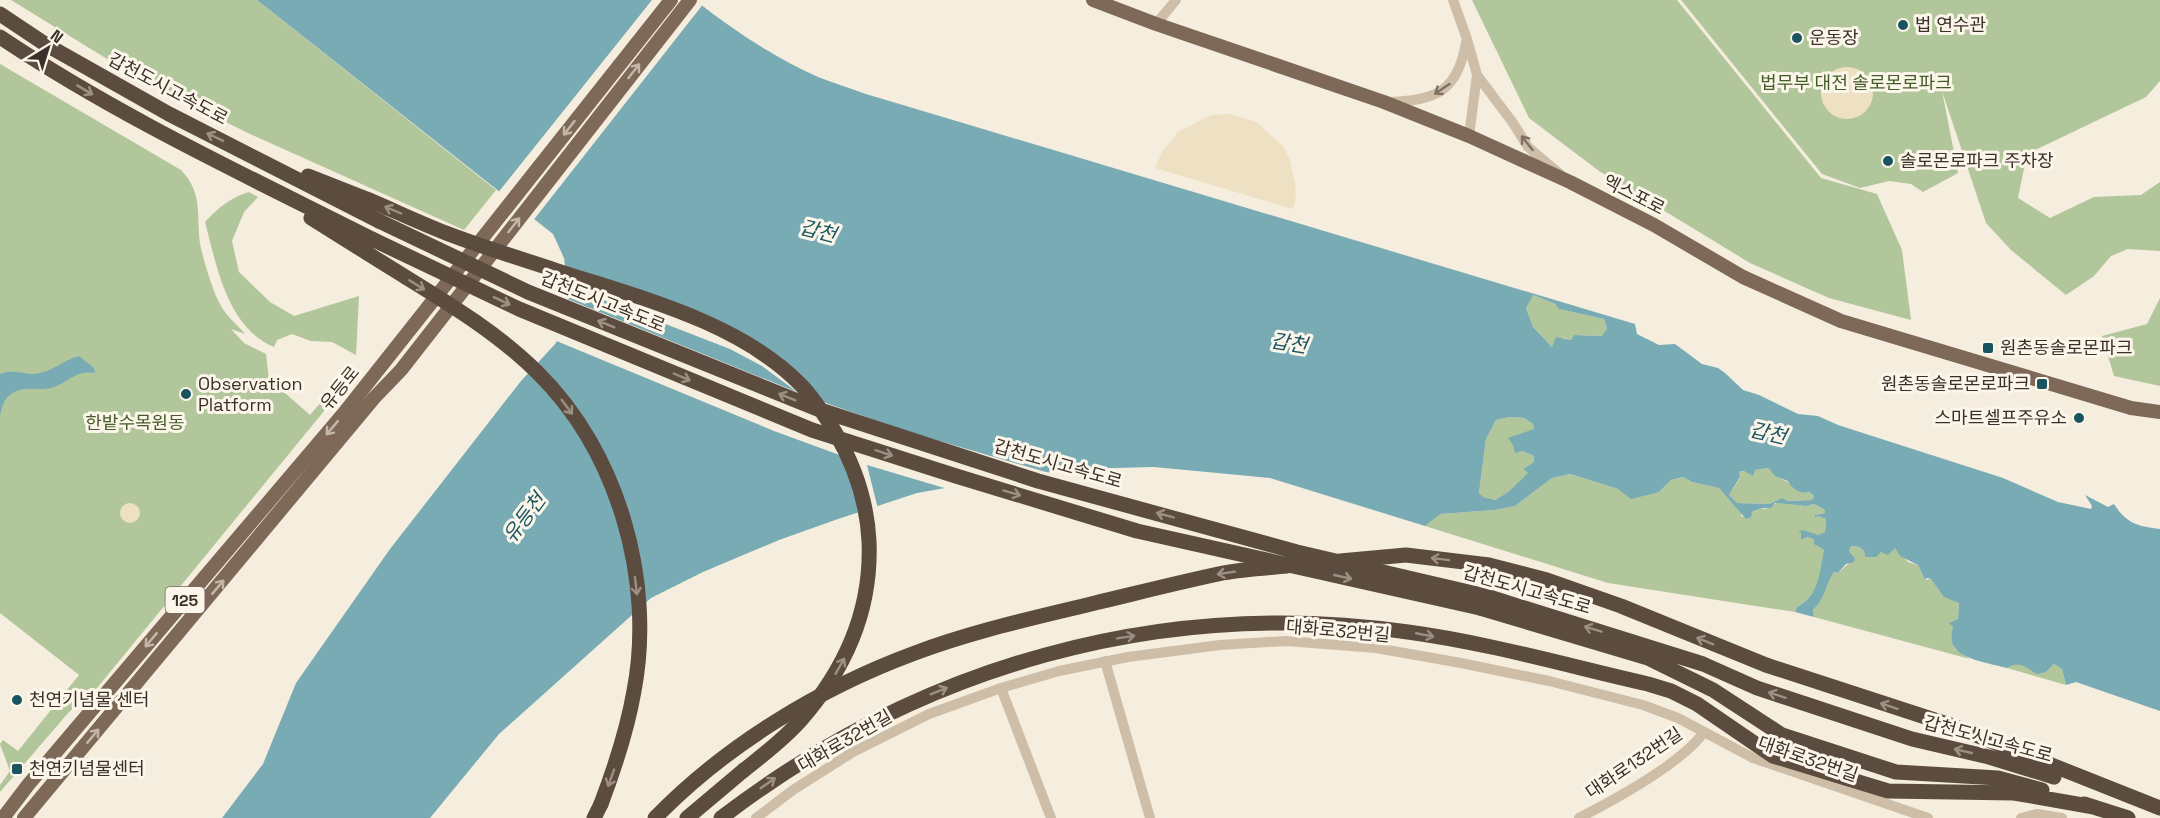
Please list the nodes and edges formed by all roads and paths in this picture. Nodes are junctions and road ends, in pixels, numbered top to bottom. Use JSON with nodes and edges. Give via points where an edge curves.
{"nodes":[{"id":1,"x":671,"y":0,"type":"edge"},
{"id":2,"x":690,"y":0,"type":"edge"},
{"id":3,"x":1093,"y":0,"type":"edge"},
{"id":4,"x":1176,"y":0,"type":"edge"},
{"id":5,"x":1453,"y":0,"type":"edge"},
{"id":6,"x":0,"y":14,"type":"edge"},
{"id":7,"x":1156,"y":24,"type":"junction"},
{"id":8,"x":0,"y":37,"type":"edge"},
{"id":9,"x":1467,"y":39,"type":"junction"},
{"id":10,"x":1477,"y":75,"type":"junction"},
{"id":11,"x":1384,"y":102,"type":"junction"},
{"id":12,"x":1469,"y":136,"type":"junction"},
{"id":13,"x":244,"y":151,"type":"junction"},
{"id":14,"x":1570,"y":182,"type":"junction"},
{"id":15,"x":370,"y":246,"type":"junction"},
{"id":16,"x":2160,"y":412,"type":"edge"},
{"id":17,"x":1483,"y":602,"type":"junction"},
{"id":18,"x":1106,"y":661,"type":"junction"},
{"id":19,"x":1001,"y":688,"type":"junction"},
{"id":20,"x":1704,"y":732,"type":"junction"},
{"id":21,"x":2094,"y":807,"type":"junction"},
{"id":22,"x":2160,"y":809,"type":"edge"},
{"id":23,"x":597,"y":811,"type":"edge"},
{"id":24,"x":3,"y":818,"type":"edge"},
{"id":25,"x":24,"y":818,"type":"edge"},
{"id":26,"x":655,"y":818,"type":"edge"},
{"id":27,"x":687,"y":818,"type":"edge"},
{"id":28,"x":721,"y":818,"type":"edge"},
{"id":29,"x":756,"y":818,"type":"edge"},
{"id":30,"x":1051,"y":818,"type":"edge"},
{"id":31,"x":1150,"y":818,"type":"edge"},
{"id":32,"x":1579,"y":818,"type":"edge"},
{"id":33,"x":1928,"y":818,"type":"edge"},
{"id":34,"x":2020,"y":818,"type":"edge"},
{"id":35,"x":2062,"y":818,"type":"edge"},
{"id":36,"x":2128,"y":818,"type":"edge"}],
"edges":[{"from":1,"to":24,"type":"main road","name":"유등로","number":"125","one_way":true,"bridge":true,"via":[[344,413]]},
{"from":25,"to":2,"type":"main road","name":"유등로","number":"125","one_way":true,"bridge":true,"via":[[401,370]]},
{"from":3,"to":7,"type":"main road","name":"엑스포로"},
{"from":4,"to":7,"type":"street"},
{"from":5,"to":9,"type":"street"},
{"from":13,"to":6,"type":"highway","name":"갑천도시고속도로","one_way":true,"via":[[169,114]]},
{"from":7,"to":11,"type":"main road","name":"엑스포로"},
{"from":8,"to":15,"type":"highway","name":"갑천도시고속도로","one_way":true,"via":[[91,94]]},
{"from":9,"to":10,"type":"street"},
{"from":9,"to":11,"type":"street","one_way":true,"via":[[1459,71],[1449,86],[1413,102]]},
{"from":10,"to":12,"type":"street"},
{"from":14,"to":10,"type":"street","one_way":true,"via":[[1528,147]]},
{"from":11,"to":12,"type":"main road","name":"엑스포로"},
{"from":12,"to":14,"type":"main road","name":"엑스포로"},
{"from":17,"to":13,"type":"highway","name":"갑천도시고속도로","one_way":true,"bridge":true,"via":[[1038,481],[820,410],[528,292],[279,172]]},
{"from":27,"to":13,"type":"highway","one_way":true,"bridge":true,"via":[[798,723],[843,661],[861,616],[870,557],[865,509],[855,470],[826,416],[801,384],[728,333],[636,296],[446,233]]},
{"from":14,"to":16,"type":"main road","name":"엑스포로","via":[[1743,277],[1841,321],[2131,408]]},
{"from":15,"to":17,"type":"highway","name":"갑천도시고속도로","one_way":true,"bridge":true,"via":[[812,430],[1137,531]]},
{"from":15,"to":23,"type":"highway","one_way":true,"bridge":true,"via":[[486,329],[539,373],[586,434],[610,484],[633,558],[639,636],[635,690],[623,741]]},
{"from":17,"to":21,"type":"highway","name":"갑천도시고속도로","via":[[1648,658],[1713,690],[1782,735],[1896,772],[2009,780]]},
{"from":22,"to":17,"type":"highway","name":"갑천도시고속도로","one_way":true,"via":[[1989,757],[1912,739],[1757,688],[1703,663]]},
{"from":18,"to":19,"type":"street","name":"대화로32번길"},
{"from":18,"to":20,"type":"street","name":"대화로32번길","via":[[1220,645],[1275,642],[1376,648],[1549,681],[1643,705]]},
{"from":18,"to":31,"type":"street"},
{"from":19,"to":29,"type":"street","name":"대화로32번길","via":[[928,714],[853,752]]},
{"from":19,"to":30,"type":"street"},
{"from":20,"to":32,"type":"street","name":"대화로132번길","via":[[1661,769]]},
{"from":20,"to":33,"type":"street","name":"대화로32번길","via":[[1752,758]]},
{"from":28,"to":21,"type":"highway","one_way":true,"via":[[782,774],[858,728],[991,672],[1128,636],[1221,625],[1278,624],[1409,632],[1648,684],[1697,704],[1773,756],[1888,791],[2014,794]]},
{"from":21,"to":36,"type":"highway","name":"갑천도시고속도로"},
{"from":22,"to":26,"type":"highway","one_way":true,"via":[[1953,726],[1766,665],[1547,580],[1489,564],[1406,555],[1225,573],[1030,618],[914,653],[788,714],[707,771]]},
{"from":34,"to":35,"type":"street","via":[[2037,814]]}]}
